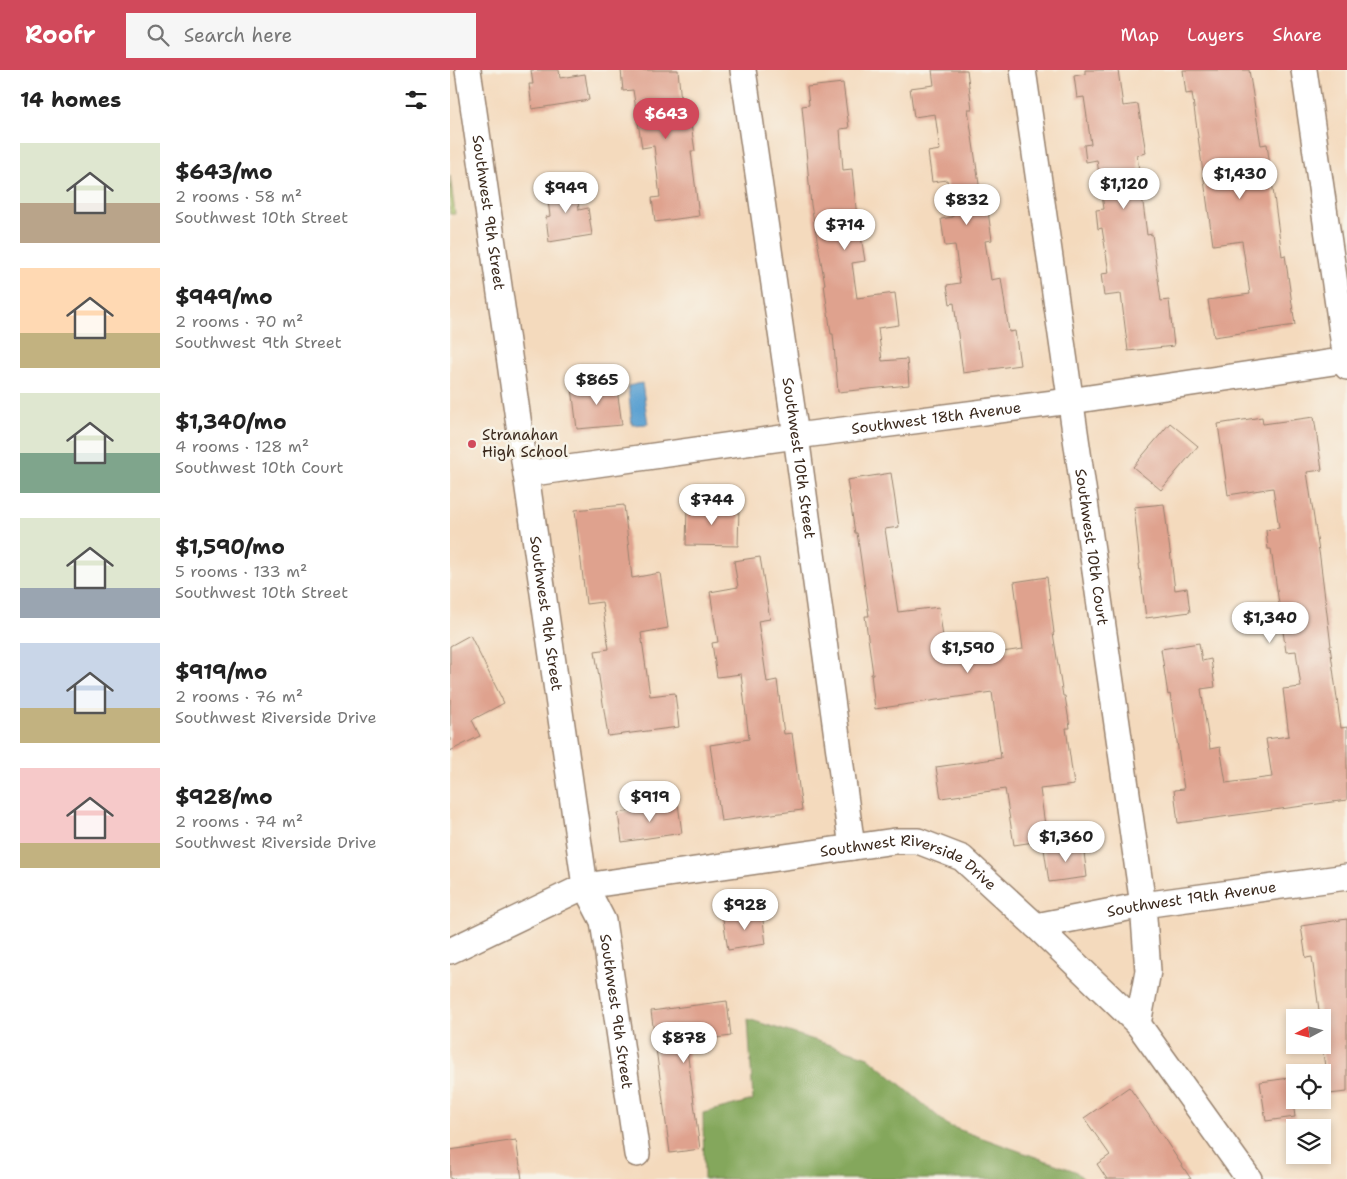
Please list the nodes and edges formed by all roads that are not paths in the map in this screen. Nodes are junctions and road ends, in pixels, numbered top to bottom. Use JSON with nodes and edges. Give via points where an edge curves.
{"nodes":[{"id":1,"x":468,"y":70,"type":"edge"},
{"id":2,"x":743,"y":70,"type":"edge"},
{"id":3,"x":1023,"y":70,"type":"edge"},
{"id":4,"x":1304,"y":70,"type":"edge"},
{"id":5,"x":1347,"y":362,"type":"edge"},
{"id":6,"x":1070,"y":400,"type":"junction"},
{"id":7,"x":796,"y":436,"type":"junction"},
{"id":8,"x":526,"y":474,"type":"junction"},
{"id":9,"x":852,"y":847,"type":"junction"},
{"id":10,"x":1347,"y":877,"type":"edge"},
{"id":11,"x":585,"y":886,"type":"junction"},
{"id":12,"x":1143,"y":905,"type":"junction"},
{"id":13,"x":1036,"y":926,"type":"junction"},
{"id":14,"x":450,"y":951,"type":"edge"},
{"id":15,"x":1138,"y":1024,"type":"junction"},
{"id":16,"x":637,"y":1154,"type":"dead end"},
{"id":17,"x":1249,"y":1179,"type":"edge"}],
"edges":[{"from":1,"to":8,"type":"street","name":"Southwest 9th Street"},
{"from":2,"to":7,"type":"street","name":"Southwest 10th Street"},
{"from":3,"to":6,"type":"street","name":"Southwest 10th Court"},
{"from":4,"to":5,"type":"street"},
{"from":5,"to":6,"type":"street","name":"Southwest 18th Avenue"},
{"from":6,"to":7,"type":"street","name":"Southwest 18th Avenue"},
{"from":6,"to":12,"type":"street","name":"Southwest 10th Court"},
{"from":7,"to":8,"type":"street","name":"Southwest 18th Avenue"},
{"from":7,"to":9,"type":"street","name":"Southwest 10th Street"},
{"from":8,"to":11,"type":"street","name":"Southwest 9th Street"},
{"from":9,"to":11,"type":"street","name":"Southwest Riverside Drive"},
{"from":9,"to":13,"type":"street","name":"Southwest Riverside Drive","via":[[918,841],[962,858]]},
{"from":10,"to":12,"type":"street","name":"Southwest 19th Avenue"},
{"from":11,"to":14,"type":"street","name":"Southwest Riverside Drive"},
{"from":11,"to":16,"type":"street","name":"Southwest 9th Street","via":[[603,921]]},
{"from":12,"to":13,"type":"street","name":"Southwest 19th Avenue"},
{"from":12,"to":15,"type":"street","name":"Southwest 10th Court","via":[[1148,971]]},
{"from":13,"to":15,"type":"street","name":"Southwest Riverside Drive"},
{"from":15,"to":17,"type":"street","name":"Southwest Riverside Drive"}]}
